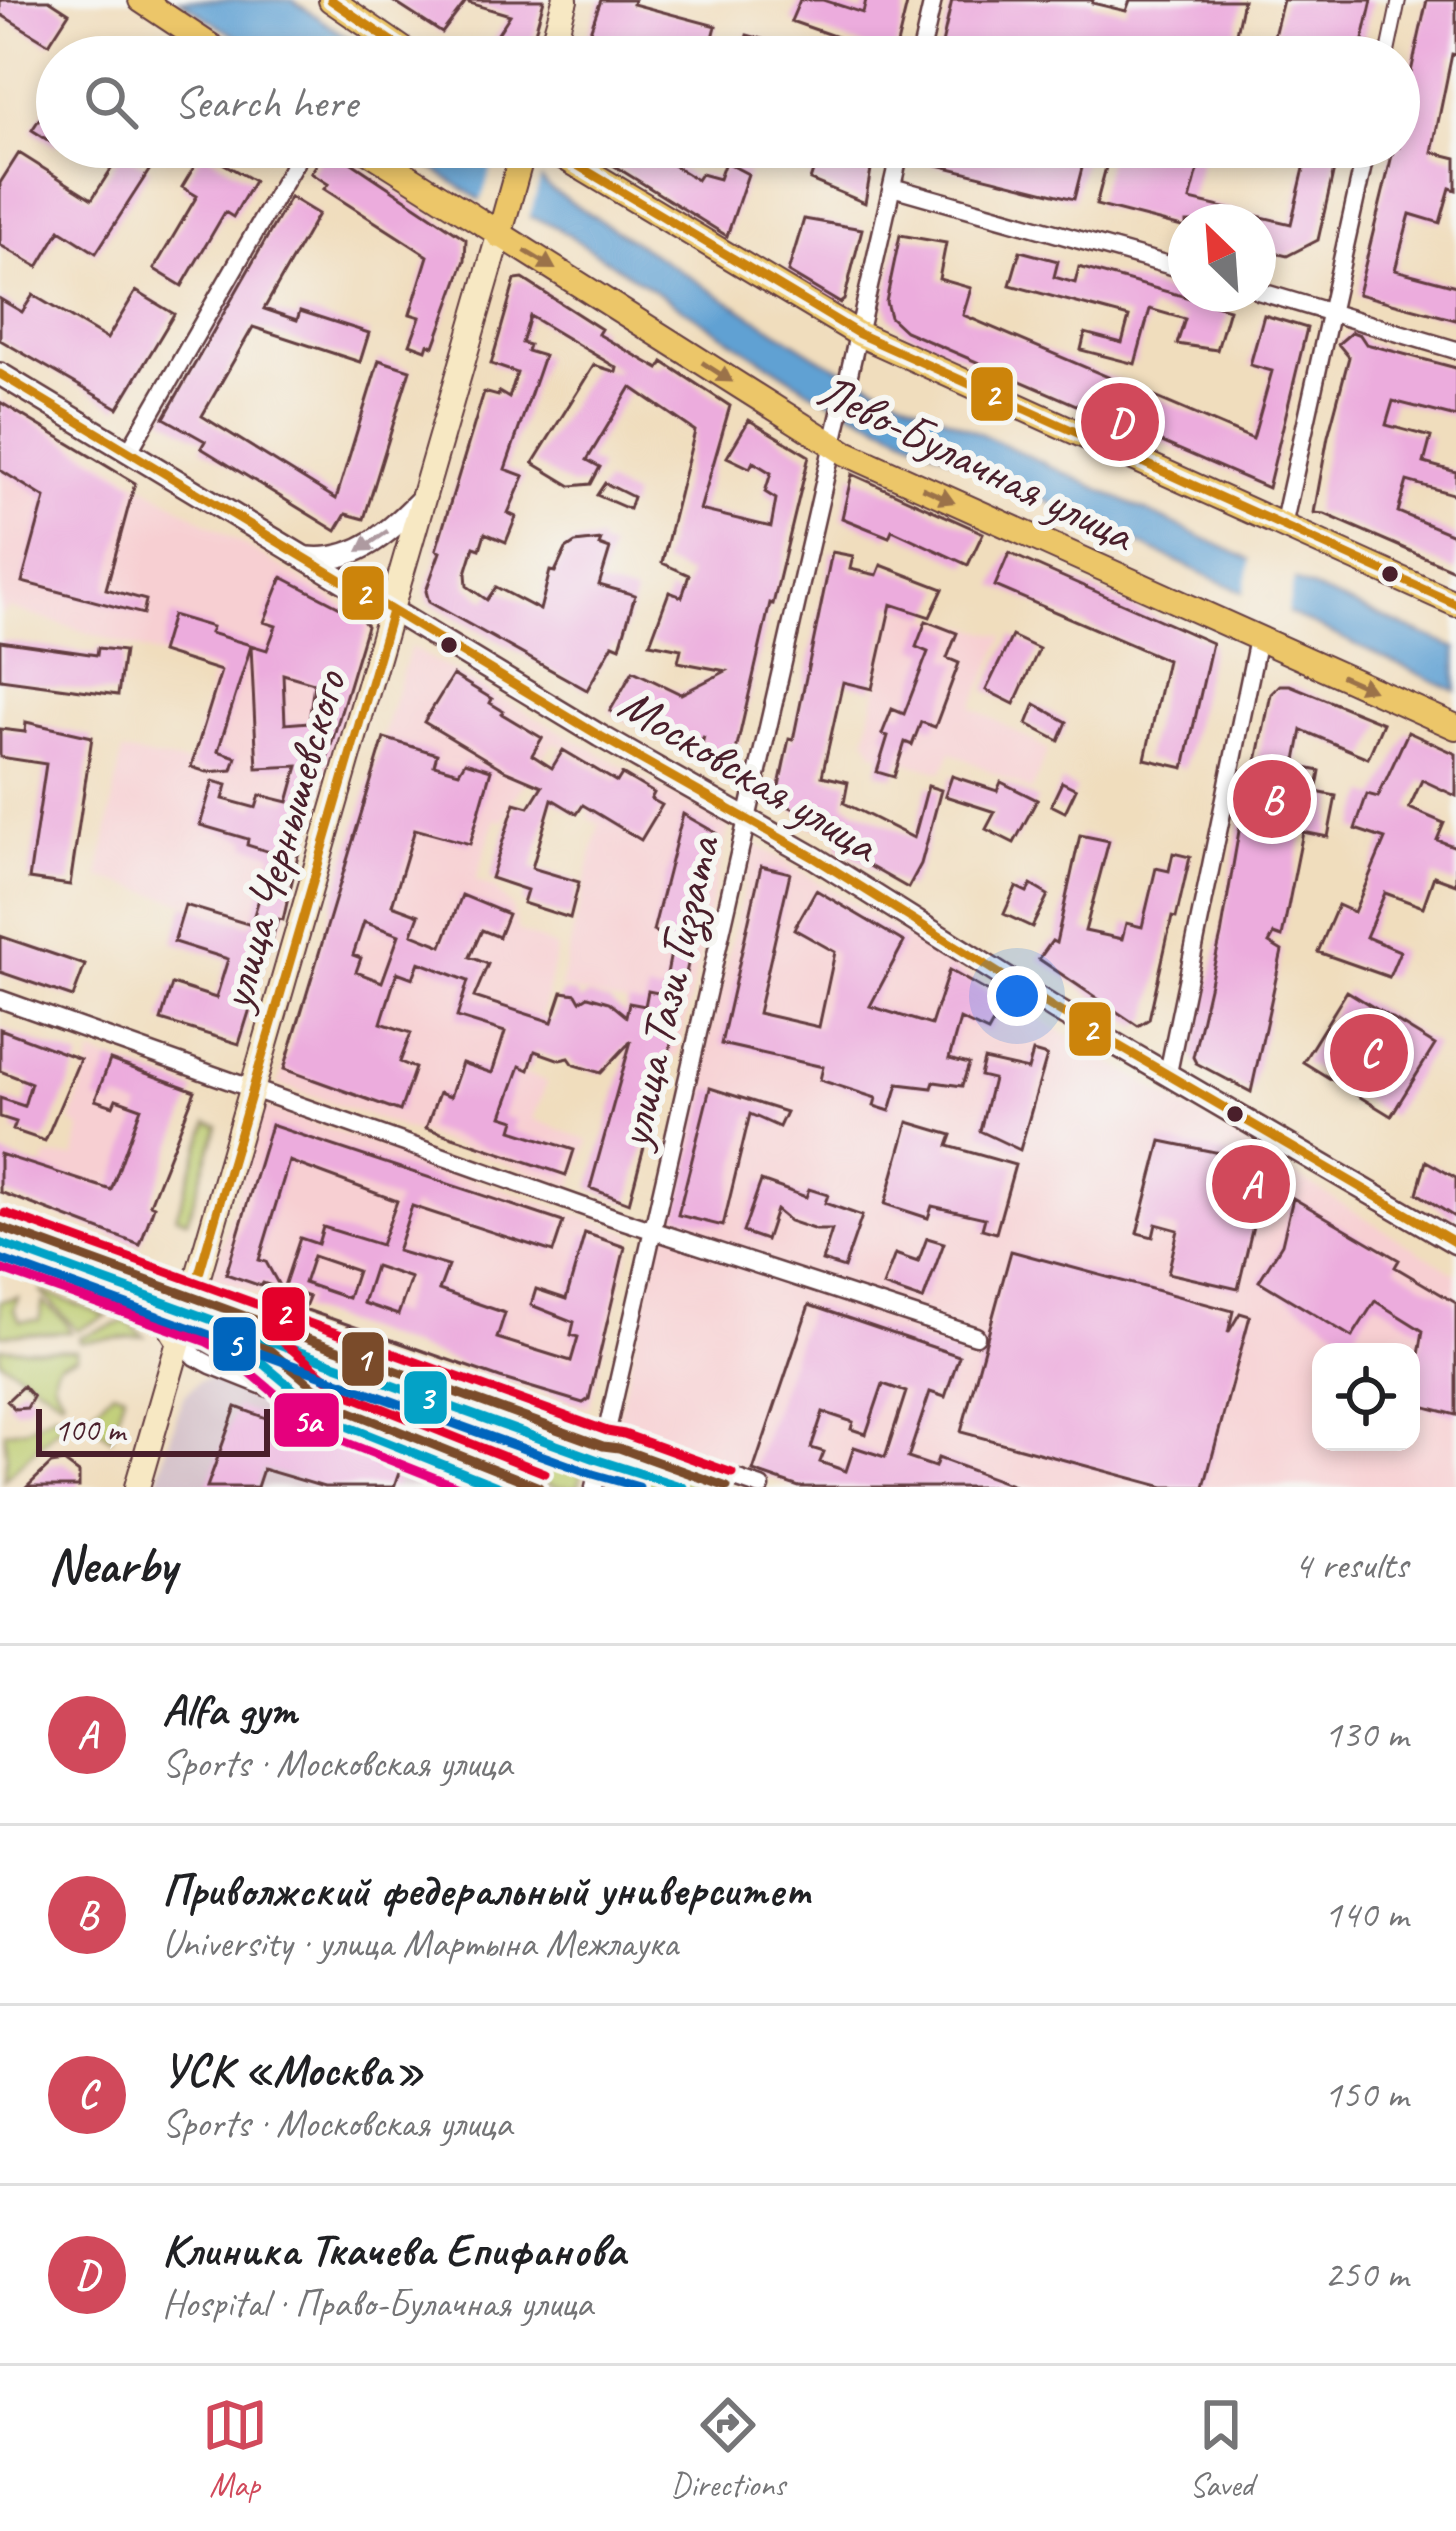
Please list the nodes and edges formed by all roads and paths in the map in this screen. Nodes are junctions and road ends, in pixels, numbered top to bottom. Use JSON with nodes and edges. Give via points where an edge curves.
{"nodes":[{"id":1,"x":141,"y":0,"type":"edge"},
{"id":2,"x":332,"y":0,"type":"edge"},
{"id":3,"x":565,"y":0,"type":"edge"},
{"id":4,"x":933,"y":0,"type":"edge"},
{"id":5,"x":1399,"y":0,"type":"edge"},
{"id":6,"x":195,"y":36,"type":"edge"},
{"id":7,"x":384,"y":36,"type":"edge"},
{"id":8,"x":555,"y":36,"type":"edge"},
{"id":9,"x":925,"y":36,"type":"edge"},
{"id":10,"x":1391,"y":36,"type":"edge"},
{"id":11,"x":292,"y":168,"type":"edge"},
{"id":12,"x":399,"y":168,"type":"edge"},
{"id":13,"x":524,"y":168,"type":"edge"},
{"id":14,"x":563,"y":168,"type":"edge"},
{"id":15,"x":896,"y":168,"type":"edge"},
{"id":16,"x":1362,"y":168,"type":"edge"},
{"id":17,"x":892,"y":187,"type":"junction"},
{"id":18,"x":502,"y":227,"type":"junction"},
{"id":19,"x":1168,"y":265,"type":"edge"},
{"id":20,"x":1276,"y":297,"type":"edge"},
{"id":21,"x":1330,"y":314,"type":"junction"},
{"id":22,"x":856,"y":342,"type":"junction"},
{"id":23,"x":1456,"y":350,"type":"edge"},
{"id":24,"x":0,"y":374,"type":"edge"},
{"id":25,"x":834,"y":437,"type":"junction"},
{"id":26,"x":129,"y":451,"type":"junction"},
{"id":27,"x":426,"y":495,"type":"junction"},
{"id":28,"x":1283,"y":526,"type":"junction"},
{"id":29,"x":308,"y":558,"type":"junction"},
{"id":30,"x":1456,"y":604,"type":"edge"},
{"id":31,"x":392,"y":611,"type":"junction"},
{"id":32,"x":1258,"y":640,"type":"junction"},
{"id":33,"x":1456,"y":727,"type":"edge"},
{"id":34,"x":747,"y":821,"type":"junction"},
{"id":35,"x":0,"y":999,"type":"edge"},
{"id":36,"x":1168,"y":1073,"type":"junction"},
{"id":37,"x":252,"y":1091,"type":"junction"},
{"id":38,"x":0,"y":1220,"type":"edge"},
{"id":39,"x":651,"y":1229,"type":"junction"},
{"id":40,"x":1456,"y":1243,"type":"edge"},
{"id":41,"x":0,"y":1249,"type":"edge"},
{"id":42,"x":194,"y":1291,"type":"junction"},
{"id":43,"x":976,"y":1336,"type":"dead end"},
{"id":44,"x":178,"y":1339,"type":"junction"},
{"id":45,"x":604,"y":1435,"type":"junction"},
{"id":46,"x":136,"y":1487,"type":"edge"},
{"id":47,"x":517,"y":1487,"type":"edge"},
{"id":48,"x":594,"y":1487,"type":"edge"},
{"id":49,"x":761,"y":1487,"type":"edge"}],
"edges":[{"from":1,"to":6,"type":"main road"},
{"from":2,"to":7,"type":"main road"},
{"from":3,"to":8,"type":"main road"},
{"from":4,"to":9,"type":"street"},
{"from":5,"to":10,"type":"street"},
{"from":11,"to":26,"type":"street"},
{"from":12,"to":18,"type":"main road","name":"Лево-Булачная улица"},
{"from":13,"to":18,"type":"main road","name":"улица Чернышевского"},
{"from":14,"to":22,"type":"main road"},
{"from":15,"to":17,"type":"street","name":"улица Тази Гиззата"},
{"from":16,"to":21,"type":"street"},
{"from":17,"to":19,"type":"street"},
{"from":17,"to":22,"type":"street","name":"улица Тази Гиззата"},
{"from":18,"to":25,"type":"main road","name":"Лево-Булачная улица","one_way":true},
{"from":18,"to":27,"type":"main road","name":"улица Чернышевского"},
{"from":20,"to":21,"type":"street"},
{"from":21,"to":23,"type":"street"},
{"from":21,"to":28,"type":"street"},
{"from":22,"to":25,"type":"street","name":"улица Тази Гиззата"},
{"from":22,"to":28,"type":"main road"},
{"from":24,"to":26,"type":"street","name":"Московская улица"},
{"from":25,"to":32,"type":"main road","name":"Лево-Булачная улица","one_way":true},
{"from":25,"to":34,"type":"street","name":"улица Тази Гиззата"},
{"from":26,"to":29,"type":"street","name":"Московская улица"},
{"from":27,"to":29,"type":"street","one_way":true,"via":[[358,552]]},
{"from":27,"to":31,"type":"main road","name":"улица Чернышевского"},
{"from":28,"to":30,"type":"main road"},
{"from":29,"to":31,"type":"street","name":"Московская улица"},
{"from":31,"to":34,"type":"street","name":"Московская улица"},
{"from":31,"to":37,"type":"main road","name":"улица Чернышевского"},
{"from":32,"to":33,"type":"main road","name":"Лево-Булачная улица","one_way":true},
{"from":32,"to":36,"type":"street"},
{"from":34,"to":36,"type":"street","name":"Московская улица"},
{"from":34,"to":39,"type":"street","name":"улица Тази Гиззата"},
{"from":35,"to":37,"type":"street"},
{"from":36,"to":40,"type":"street","name":"Московская улица"},
{"from":37,"to":39,"type":"street"},
{"from":37,"to":42,"type":"main road","name":"улица Чернышевского"},
{"from":38,"to":42,"type":"main road"},
{"from":39,"to":43,"type":"street"},
{"from":39,"to":45,"type":"street","name":"улица Тази Гиззата"},
{"from":41,"to":44,"type":"main road","via":[[147,1303]]},
{"from":42,"to":44,"type":"main road","name":"улица Чернышевского"},
{"from":42,"to":45,"type":"street"},
{"from":44,"to":46,"type":"main road","name":"улица Чернышевского"},
{"from":44,"to":47,"type":"street","via":[[211,1365]]},
{"from":45,"to":48,"type":"street","name":"улица Тази Гиззата"},
{"from":45,"to":49,"type":"street"}]}
